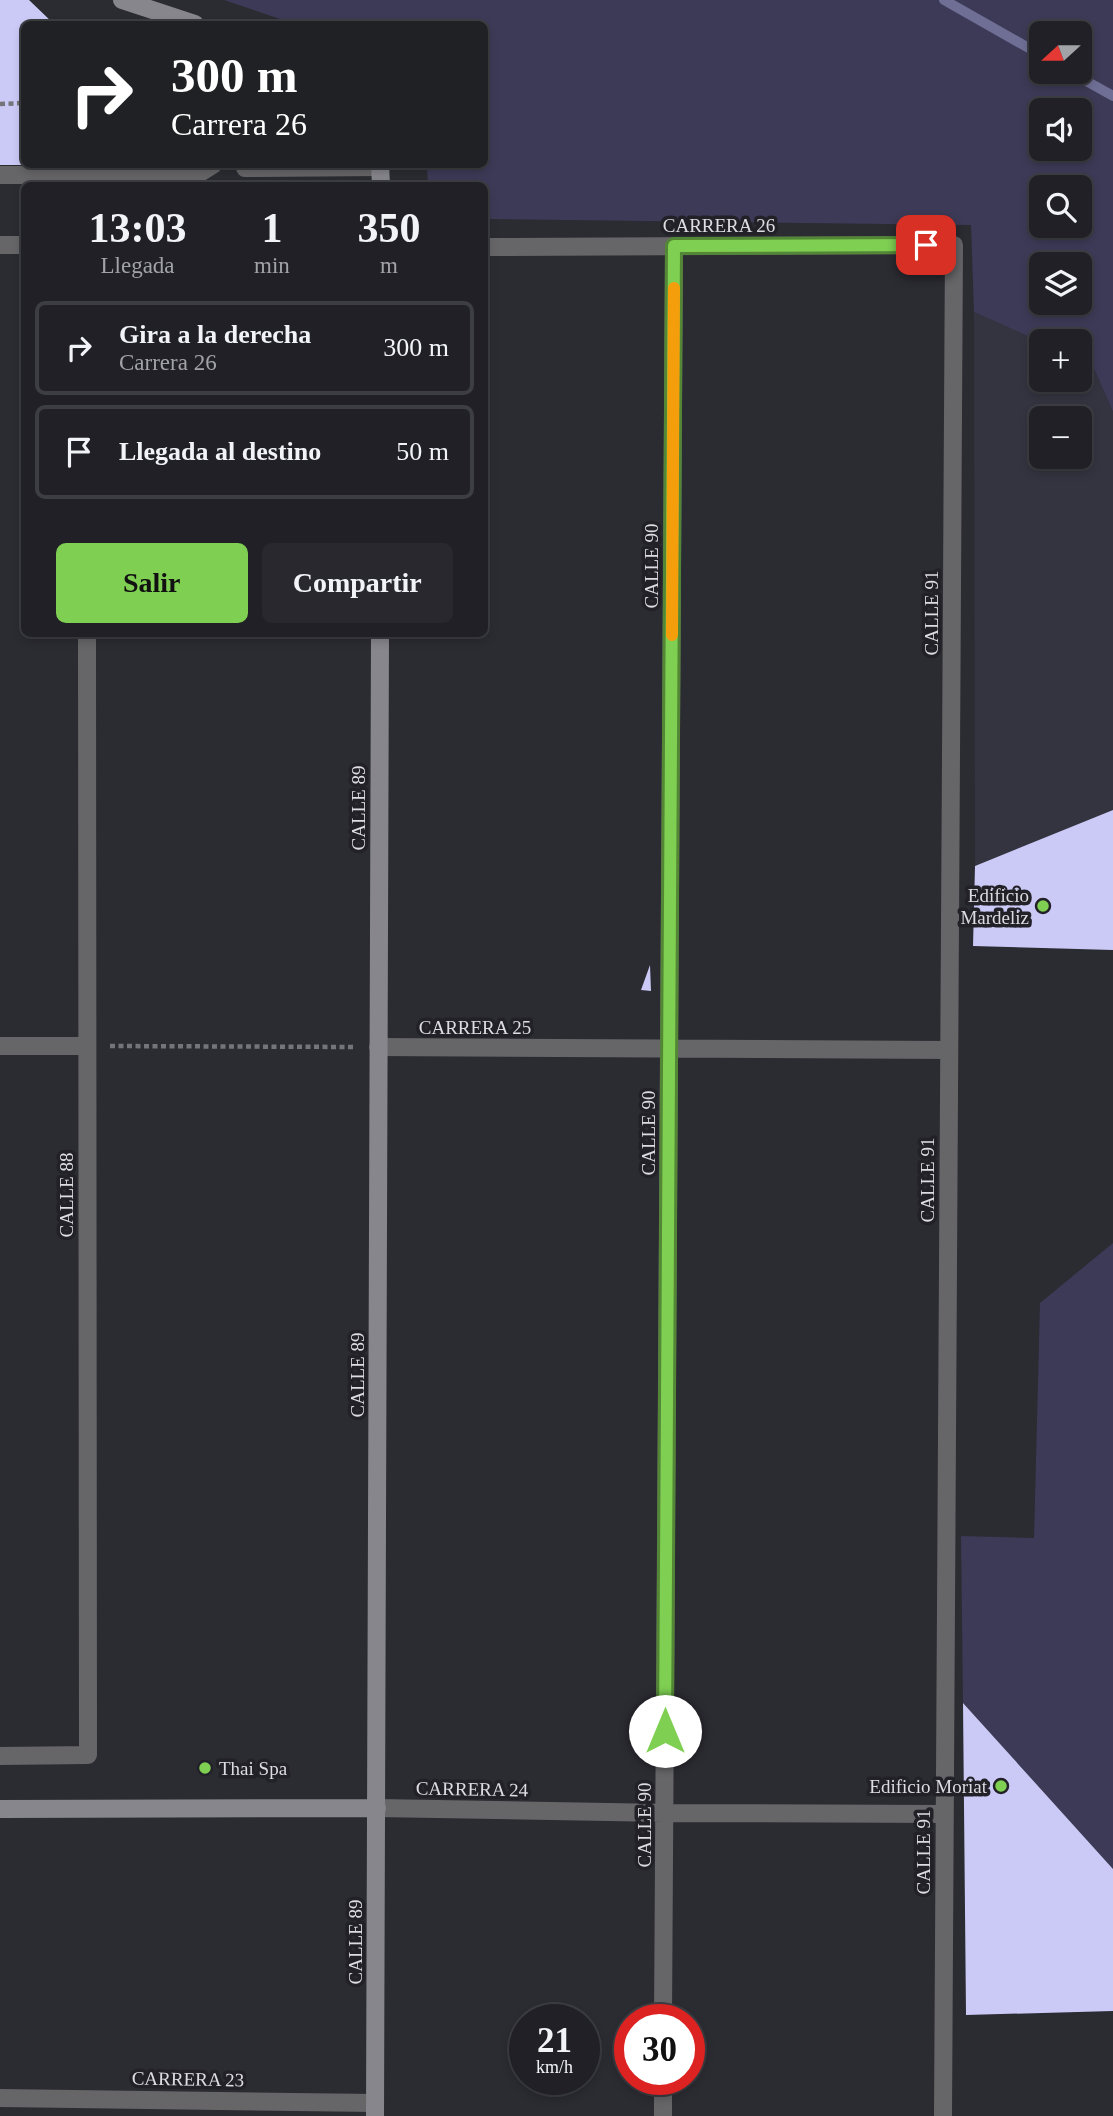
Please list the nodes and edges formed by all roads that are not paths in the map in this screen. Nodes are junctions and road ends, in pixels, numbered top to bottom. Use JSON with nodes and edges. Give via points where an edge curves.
{"nodes":[{"id":1,"x":122,"y":0,"type":"edge"},
{"id":2,"x":186,"y":21,"type":"edge"},
{"id":3,"x":208,"y":168,"type":"edge"},
{"id":4,"x":0,"y":175,"type":"edge"},
{"id":5,"x":954,"y":244,"type":"joint"},
{"id":6,"x":0,"y":245,"type":"edge"},
{"id":7,"x":21,"y":245,"type":"edge"},
{"id":8,"x":674,"y":246,"type":"junction"},
{"id":9,"x":488,"y":247,"type":"edge"},
{"id":10,"x":87,"y":637,"type":"edge"},
{"id":11,"x":380,"y":637,"type":"edge"},
{"id":12,"x":0,"y":1046,"type":"edge"},
{"id":13,"x":87,"y":1046,"type":"junction"},
{"id":14,"x":379,"y":1048,"type":"junction"},
{"id":15,"x":669,"y":1049,"type":"junction"},
{"id":16,"x":949,"y":1050,"type":"junction"},
{"id":17,"x":0,"y":1756,"type":"edge"},
{"id":18,"x":377,"y":1808,"type":"junction"},
{"id":19,"x":0,"y":1809,"type":"edge"},
{"id":20,"x":665,"y":1813,"type":"junction"},
{"id":21,"x":944,"y":1814,"type":"junction"},
{"id":22,"x":663,"y":2004,"type":"edge"},
{"id":23,"x":663,"y":2095,"type":"edge"},
{"id":24,"x":0,"y":2098,"type":"edge"},
{"id":25,"x":75,"y":2107,"type":"edge"},
{"id":26,"x":375,"y":2109,"type":"edge"},
{"id":27,"x":663,"y":2116,"type":"edge"},
{"id":28,"x":943,"y":2116,"type":"edge"}],
"edges":[{"from":1,"to":2,"type":"street"},
{"from":3,"to":4,"type":"street","via":[[190,175]]},
{"from":5,"to":8,"type":"street","name":"CARRERA 26"},
{"from":5,"to":16,"type":"street","name":"CALLE 91"},
{"from":6,"to":7,"type":"street"},
{"from":8,"to":9,"type":"street","name":"CARRERA 26"},
{"from":8,"to":15,"type":"street","name":"CALLE 90"},
{"from":10,"to":13,"type":"street","name":"CALLE 88"},
{"from":11,"to":14,"type":"street","name":"CALLE 89"},
{"from":12,"to":13,"type":"street"},
{"from":13,"to":17,"type":"street","name":"CALLE 88","via":[[88,1755]]},
{"from":14,"to":15,"type":"street","name":"CARRERA 25"},
{"from":14,"to":18,"type":"street","name":"CALLE 89"},
{"from":15,"to":16,"type":"street","name":"CARRERA 25"},
{"from":15,"to":20,"type":"street","name":"CALLE 90"},
{"from":16,"to":21,"type":"street","name":"CALLE 91"},
{"from":18,"to":19,"type":"street","name":"CARRERA 24"},
{"from":18,"to":20,"type":"street","name":"CARRERA 24"},
{"from":18,"to":26,"type":"street","name":"CALLE 89"},
{"from":20,"to":21,"type":"street","name":"CARRERA 24"},
{"from":20,"to":22,"type":"street","name":"CALLE 90"},
{"from":21,"to":28,"type":"street","name":"CALLE 91"},
{"from":23,"to":27,"type":"street"},
{"from":24,"to":25,"type":"street","name":"CARRERA 23"},
{"from":25,"to":26,"type":"street","name":"CARRERA 23"}]}
